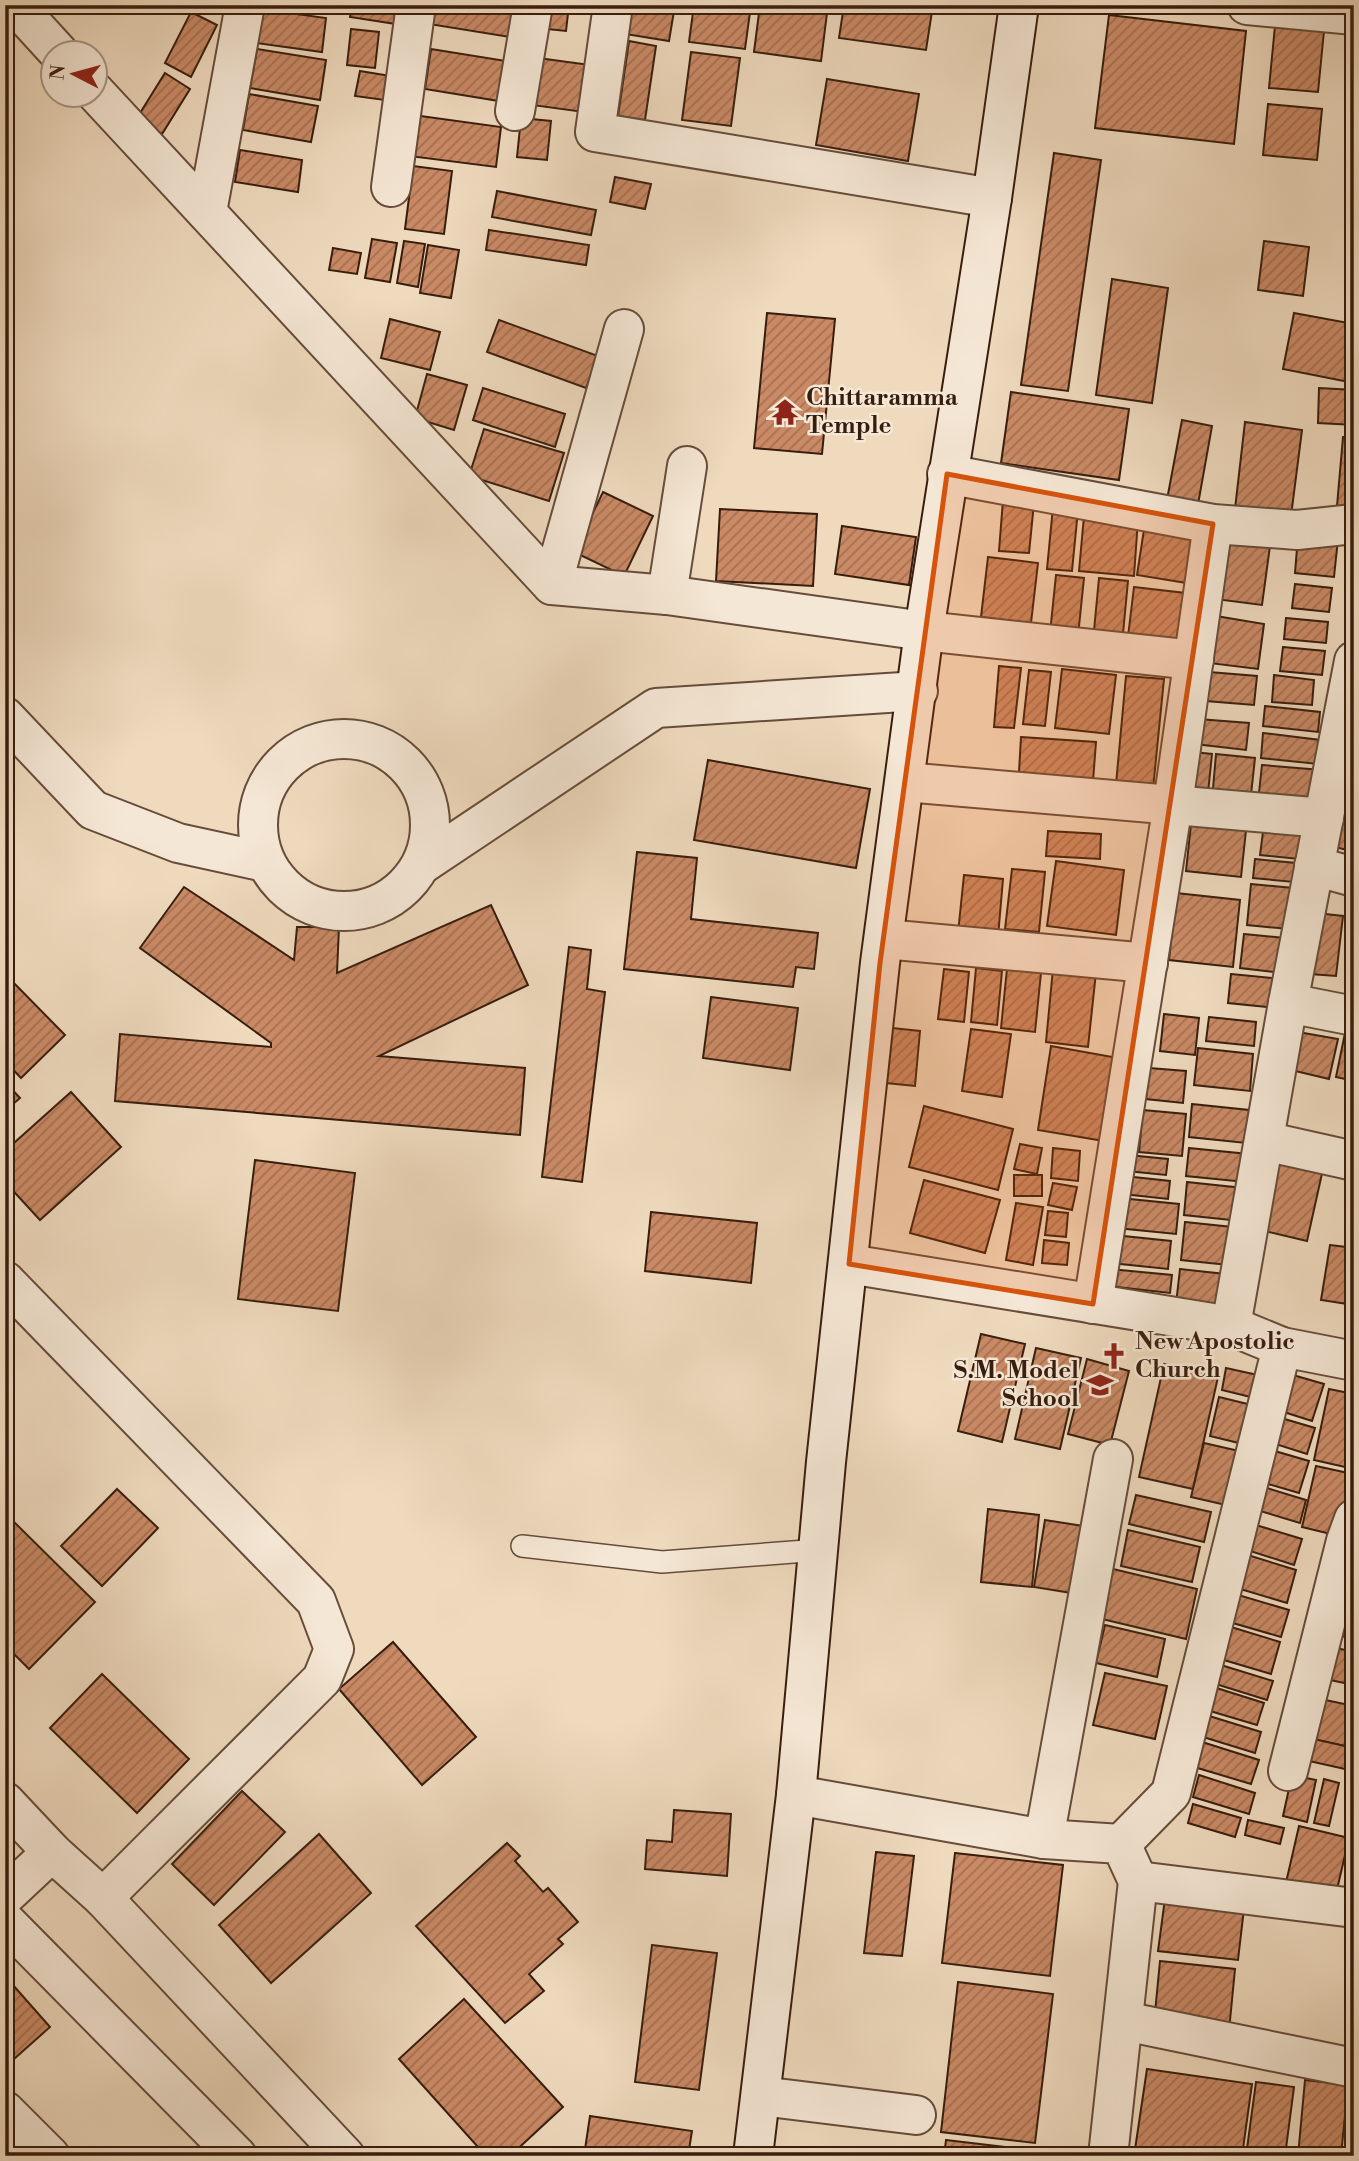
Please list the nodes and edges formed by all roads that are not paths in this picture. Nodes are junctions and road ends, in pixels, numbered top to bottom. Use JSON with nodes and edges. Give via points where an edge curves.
{"nodes":[{"id":1,"x":15,"y":5,"type":"edge"},
{"id":2,"x":245,"y":5,"type":"edge"},
{"id":3,"x":416,"y":5,"type":"edge"},
{"id":4,"x":533,"y":5,"type":"edge"},
{"id":5,"x":613,"y":5,"type":"edge"},
{"id":6,"x":1019,"y":5,"type":"edge"},
{"id":7,"x":1248,"y":5,"type":"edge"},
{"id":8,"x":1354,"y":15,"type":"edge"},
{"id":9,"x":45,"y":38,"type":"edge"},
{"id":10,"x":108,"y":106,"type":"edge"},
{"id":11,"x":515,"y":111,"type":"dead end"},
{"id":12,"x":391,"y":187,"type":"dead end"},
{"id":13,"x":992,"y":198,"type":"junction"},
{"id":14,"x":207,"y":212,"type":"junction"},
{"id":15,"x":624,"y":329,"type":"dead end"},
{"id":16,"x":687,"y":466,"type":"dead end"},
{"id":17,"x":947,"y":474,"type":"junction"},
{"id":18,"x":1213,"y":524,"type":"junction"},
{"id":19,"x":1354,"y":524,"type":"edge"},
{"id":20,"x":552,"y":585,"type":"junction"},
{"id":21,"x":667,"y":595,"type":"junction"},
{"id":22,"x":924,"y":631,"type":"junction"},
{"id":23,"x":1194,"y":660,"type":"junction"},
{"id":24,"x":1354,"y":661,"type":"edge"},
{"id":25,"x":918,"y":691,"type":"junction"},
{"id":26,"x":5,"y":717,"type":"edge"},
{"id":27,"x":905,"y":782,"type":"junction"},
{"id":28,"x":1172,"y":804,"type":"junction"},
{"id":29,"x":1324,"y":818,"type":"junction"},
{"id":30,"x":265,"y":862,"type":"junction"},
{"id":31,"x":421,"y":865,"type":"junction"},
{"id":32,"x":1314,"y":866,"type":"junction"},
{"id":33,"x":1354,"y":877,"type":"edge"},
{"id":34,"x":884,"y":939,"type":"junction"},
{"id":35,"x":1148,"y":963,"type":"junction"},
{"id":36,"x":1288,"y":1003,"type":"junction"},
{"id":37,"x":1354,"y":1016,"type":"edge"},
{"id":38,"x":1264,"y":1141,"type":"junction"},
{"id":39,"x":1354,"y":1161,"type":"edge"},
{"id":40,"x":849,"y":1264,"type":"junction"},
{"id":41,"x":5,"y":1280,"type":"edge"},
{"id":42,"x":1093,"y":1304,"type":"junction"},
{"id":43,"x":1231,"y":1326,"type":"junction"},
{"id":44,"x":1282,"y":1347,"type":"junction"},
{"id":45,"x":1354,"y":1361,"type":"edge"},
{"id":46,"x":1113,"y":1459,"type":"dead end"},
{"id":47,"x":1354,"y":1519,"type":"edge"},
{"id":48,"x":522,"y":1546,"type":"dead end"},
{"id":49,"x":819,"y":1550,"type":"junction"},
{"id":50,"x":1288,"y":1770,"type":"dead end"},
{"id":51,"x":796,"y":1795,"type":"junction"},
{"id":52,"x":5,"y":1801,"type":"edge"},
{"id":53,"x":1044,"y":1839,"type":"junction"},
{"id":54,"x":1121,"y":1844,"type":"junction"},
{"id":55,"x":52,"y":1852,"type":"junction"},
{"id":56,"x":1138,"y":1881,"type":"junction"},
{"id":57,"x":5,"y":1896,"type":"edge"},
{"id":58,"x":103,"y":1898,"type":"junction"},
{"id":59,"x":1354,"y":1908,"type":"edge"},
{"id":60,"x":5,"y":1921,"type":"edge"},
{"id":61,"x":1124,"y":2021,"type":"junction"},
{"id":62,"x":1354,"y":2068,"type":"edge"},
{"id":63,"x":761,"y":2096,"type":"junction"},
{"id":64,"x":5,"y":2111,"type":"edge"},
{"id":65,"x":916,"y":2115,"type":"dead end"},
{"id":66,"x":50,"y":2156,"type":"edge"},
{"id":67,"x":237,"y":2156,"type":"edge"},
{"id":68,"x":345,"y":2156,"type":"edge"},
{"id":69,"x":753,"y":2156,"type":"edge"},
{"id":70,"x":1108,"y":2156,"type":"edge"}],
"edges":[{"from":1,"to":9,"type":"street"},
{"from":2,"to":14,"type":"street"},
{"from":3,"to":12,"type":"street"},
{"from":4,"to":11,"type":"street"},
{"from":5,"to":13,"type":"street","via":[[595,132]]},
{"from":6,"to":13,"type":"street"},
{"from":7,"to":8,"type":"street"},
{"from":10,"to":14,"type":"street"},
{"from":13,"to":17,"type":"street"},
{"from":14,"to":20,"type":"street"},
{"from":15,"to":20,"type":"street"},
{"from":16,"to":21,"type":"street"},
{"from":17,"to":18,"type":"street"},
{"from":17,"to":22,"type":"street"},
{"from":18,"to":19,"type":"street","via":[[1297,530]]},
{"from":18,"to":23,"type":"street"},
{"from":20,"to":21,"type":"street"},
{"from":21,"to":22,"type":"street"},
{"from":22,"to":23,"type":"street"},
{"from":22,"to":25,"type":"street"},
{"from":23,"to":28,"type":"street"},
{"from":24,"to":29,"type":"street"},
{"from":25,"to":27,"type":"street"},
{"from":25,"to":31,"type":"street","via":[[656,708]]},
{"from":26,"to":30,"type":"street","via":[[93,810],[178,843]]},
{"from":27,"to":28,"type":"street"},
{"from":27,"to":34,"type":"street"},
{"from":28,"to":29,"type":"street"},
{"from":28,"to":35,"type":"street"},
{"from":29,"to":32,"type":"street"},
{"from":30,"to":31,"type":"street","via":[[280,885],[302,902],[328,911],[355,912],[382,903],[405,887]]},
{"from":30,"to":31,"type":"street","via":[[257,833],[260,803],[272,776],[293,754],[320,742],[348,738],[377,745],[402,761],[420,784],[429,810],[429,838]]},
{"from":32,"to":33,"type":"street"},
{"from":32,"to":36,"type":"street"},
{"from":34,"to":35,"type":"street"},
{"from":34,"to":40,"type":"street"},
{"from":35,"to":42,"type":"street"},
{"from":36,"to":37,"type":"street"},
{"from":36,"to":38,"type":"street"},
{"from":38,"to":39,"type":"street"},
{"from":38,"to":43,"type":"street"},
{"from":40,"to":42,"type":"street"},
{"from":40,"to":49,"type":"street"},
{"from":41,"to":58,"type":"street","via":[[316,1601],[334,1649],[322,1679]]},
{"from":42,"to":43,"type":"street"},
{"from":43,"to":44,"type":"street"},
{"from":44,"to":45,"type":"street"},
{"from":44,"to":54,"type":"street","via":[[1171,1793]]},
{"from":46,"to":53,"type":"street"},
{"from":47,"to":50,"type":"street"},
{"from":48,"to":49,"type":"lane","via":[[662,1562]]},
{"from":49,"to":51,"type":"street"},
{"from":51,"to":53,"type":"street"},
{"from":51,"to":63,"type":"street"},
{"from":52,"to":55,"type":"street"},
{"from":53,"to":54,"type":"street"},
{"from":54,"to":56,"type":"street"},
{"from":55,"to":57,"type":"street"},
{"from":55,"to":58,"type":"street"},
{"from":56,"to":59,"type":"street"},
{"from":56,"to":61,"type":"street"},
{"from":58,"to":68,"type":"street"},
{"from":60,"to":67,"type":"street"},
{"from":61,"to":62,"type":"street"},
{"from":61,"to":70,"type":"street"},
{"from":63,"to":65,"type":"street"},
{"from":63,"to":69,"type":"street"},
{"from":64,"to":66,"type":"street"}]}
